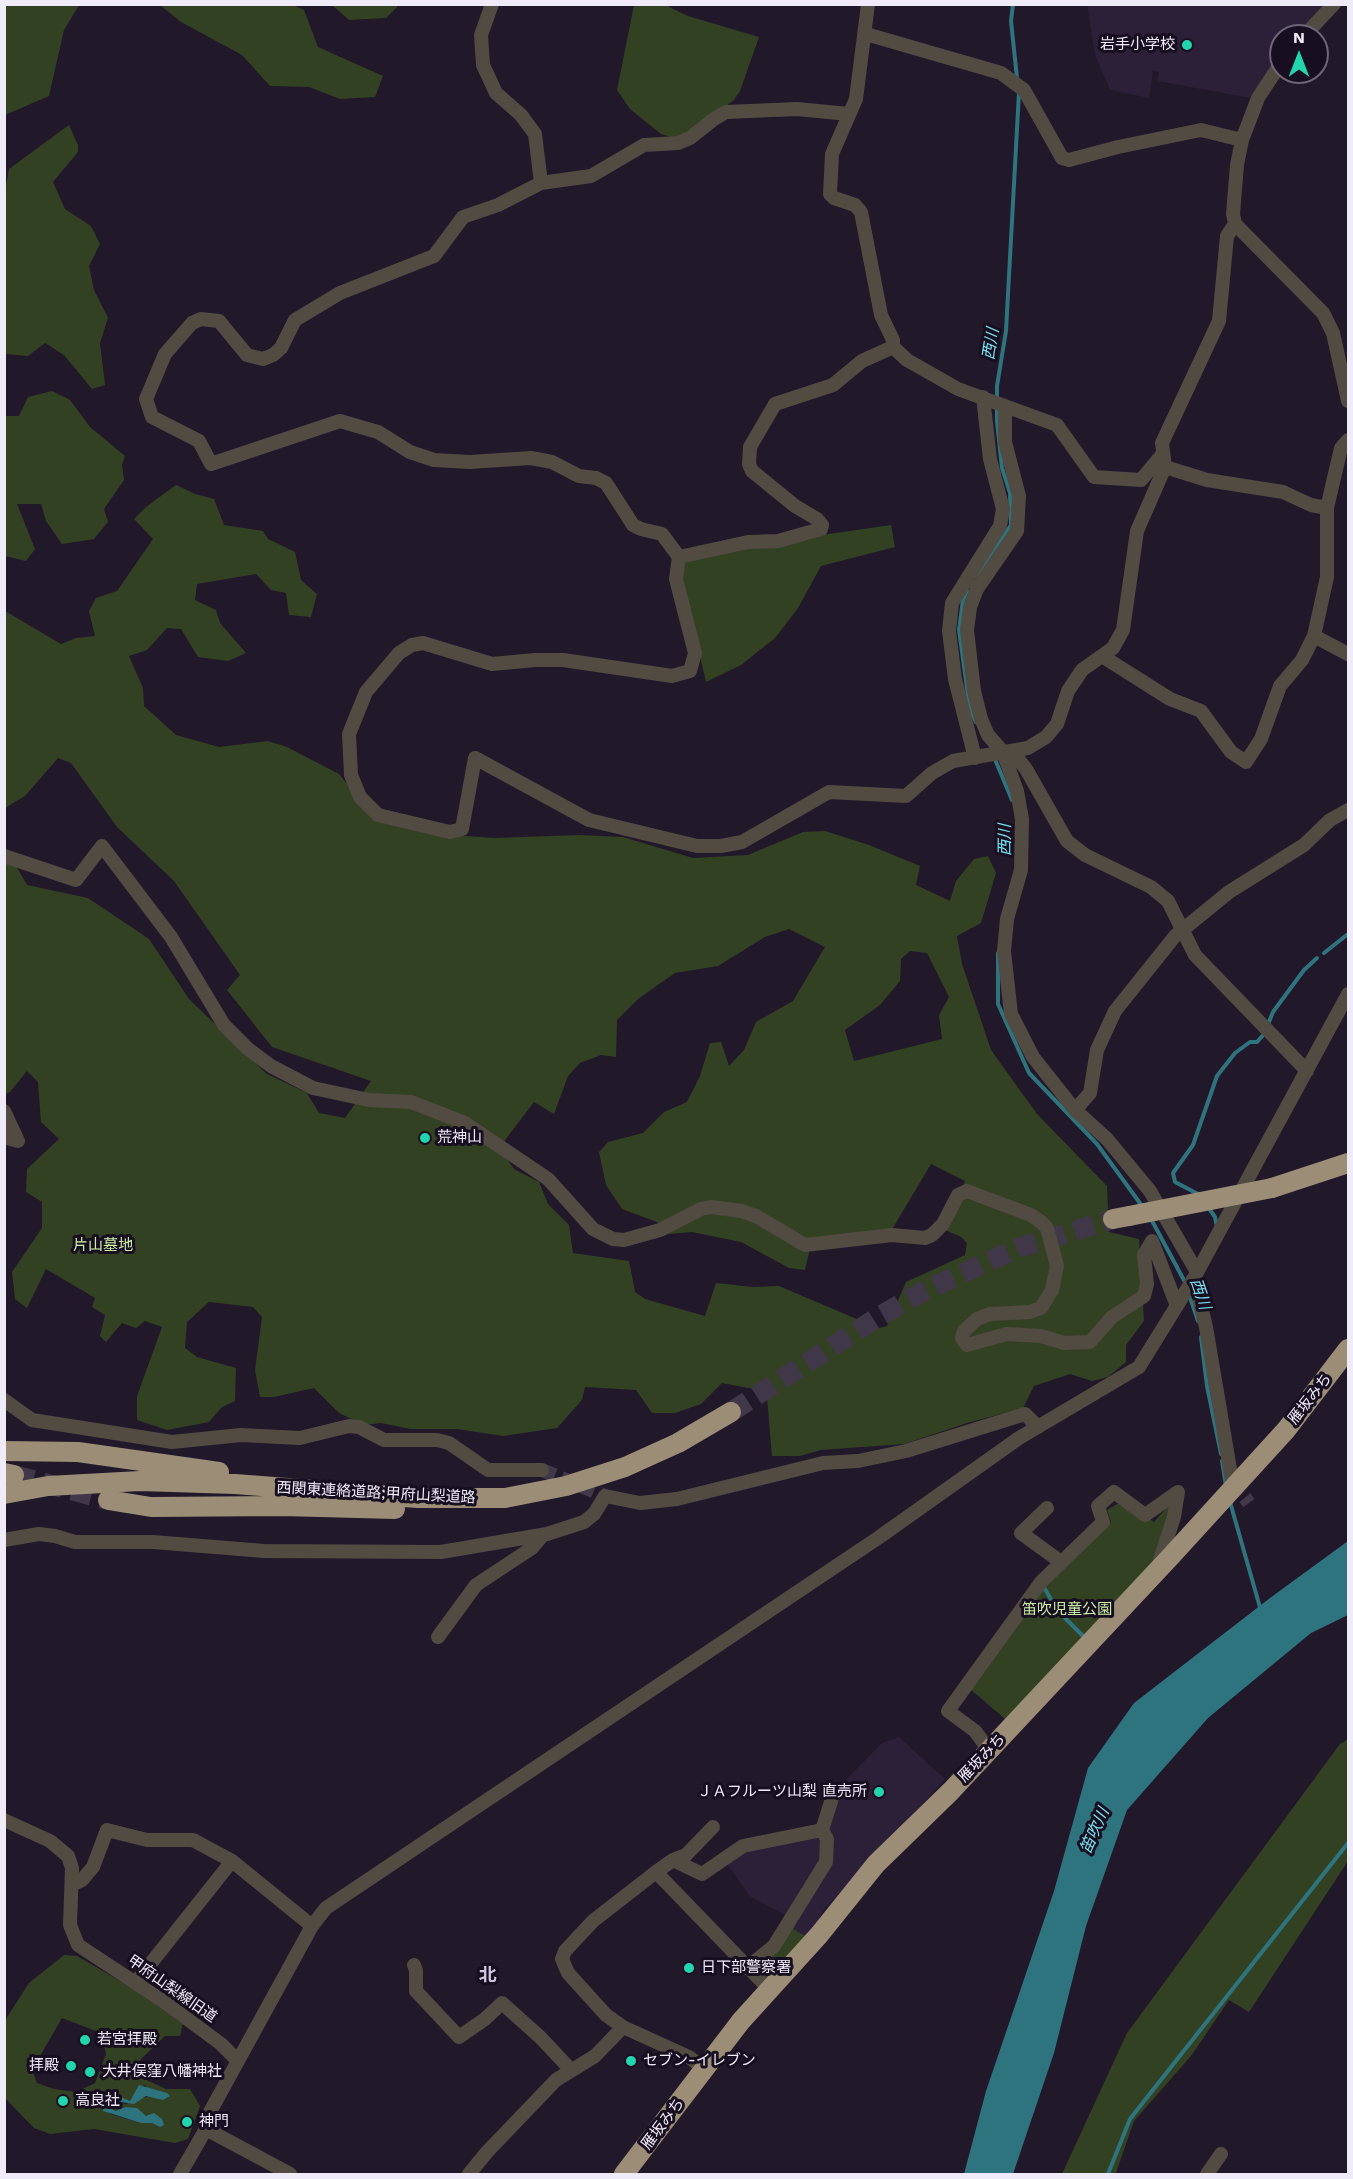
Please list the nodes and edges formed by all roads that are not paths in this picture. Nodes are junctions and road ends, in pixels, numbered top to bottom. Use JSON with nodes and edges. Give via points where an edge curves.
{"nodes":[{"id":1,"x":492,"y":4,"type":"edge"},
{"id":2,"x":868,"y":4,"type":"edge"},
{"id":3,"x":1334,"y":4,"type":"edge"},
{"id":4,"x":1315,"y":24,"type":"edge"},
{"id":5,"x":866,"y":34,"type":"junction"},
{"id":6,"x":1269,"y":81,"type":"edge"},
{"id":7,"x":849,"y":114,"type":"junction"},
{"id":8,"x":1242,"y":140,"type":"junction"},
{"id":9,"x":541,"y":183,"type":"junction"},
{"id":10,"x":1235,"y":224,"type":"junction"},
{"id":11,"x":893,"y":347,"type":"junction"},
{"id":12,"x":983,"y":397,"type":"junction"},
{"id":13,"x":1348,"y":401,"type":"edge"},
{"id":14,"x":1005,"y":406,"type":"junction"},
{"id":15,"x":1348,"y":440,"type":"edge"},
{"id":16,"x":1163,"y":461,"type":"junction"},
{"id":17,"x":1328,"y":508,"type":"junction"},
{"id":18,"x":679,"y":557,"type":"junction"},
{"id":19,"x":1314,"y":636,"type":"junction"},
{"id":20,"x":1348,"y":654,"type":"edge"},
{"id":21,"x":1102,"y":656,"type":"junction"},
{"id":22,"x":1007,"y":751,"type":"junction"},
{"id":23,"x":975,"y":758,"type":"junction"},
{"id":24,"x":1348,"y":810,"type":"edge"},
{"id":25,"x":4,"y":856,"type":"edge"},
{"id":26,"x":1184,"y":930,"type":"junction"},
{"id":27,"x":1348,"y":994,"type":"edge"},
{"id":28,"x":1307,"y":1071,"type":"junction"},
{"id":29,"x":1075,"y":1110,"type":"junction"},
{"id":30,"x":4,"y":1112,"type":"edge"},
{"id":31,"x":4,"y":1137,"type":"edge"},
{"id":32,"x":1348,"y":1163,"type":"edge"},
{"id":33,"x":1113,"y":1219,"type":"tunnel mouth"},
{"id":34,"x":1195,"y":1275,"type":"junction"},
{"id":35,"x":1177,"y":1306,"type":"junction"},
{"id":36,"x":1348,"y":1349,"type":"edge"},
{"id":37,"x":4,"y":1400,"type":"edge"},
{"id":38,"x":731,"y":1412,"type":"tunnel mouth"},
{"id":39,"x":1038,"y":1427,"type":"junction"},
{"id":40,"x":4,"y":1451,"type":"edge"},
{"id":41,"x":542,"y":1470,"type":"tunnel mouth"},
{"id":42,"x":1230,"y":1486,"type":"junction"},
{"id":43,"x":4,"y":1494,"type":"edge"},
{"id":44,"x":505,"y":1498,"type":"junction"},
{"id":45,"x":108,"y":1500,"type":"tunnel mouth"},
{"id":46,"x":453,"y":1500,"type":"junction"},
{"id":47,"x":1047,"y":1508,"type":"dead end"},
{"id":48,"x":543,"y":1534,"type":"junction"},
{"id":49,"x":4,"y":1540,"type":"edge"},
{"id":50,"x":1167,"y":1560,"type":"junction"},
{"id":51,"x":1061,"y":1562,"type":"junction"},
{"id":52,"x":438,"y":1637,"type":"dead end"},
{"id":53,"x":989,"y":1750,"type":"junction"},
{"id":54,"x":834,"y":1792,"type":"dead end"},
{"id":55,"x":4,"y":1820,"type":"edge"},
{"id":56,"x":712,"y":1827,"type":"dead end"},
{"id":57,"x":822,"y":1830,"type":"junction"},
{"id":58,"x":673,"y":1860,"type":"junction"},
{"id":59,"x":232,"y":1861,"type":"junction"},
{"id":60,"x":656,"y":1872,"type":"junction"},
{"id":61,"x":73,"y":1884,"type":"junction"},
{"id":62,"x":312,"y":1926,"type":"junction"},
{"id":63,"x":414,"y":1965,"type":"dead end"},
{"id":64,"x":747,"y":1968,"type":"junction"},
{"id":65,"x":136,"y":1982,"type":"junction"},
{"id":66,"x":769,"y":1989,"type":"junction"},
{"id":67,"x":623,"y":2027,"type":"junction"},
{"id":68,"x":238,"y":2061,"type":"junction"},
{"id":69,"x":704,"y":2069,"type":"junction"},
{"id":70,"x":571,"y":2070,"type":"junction"},
{"id":71,"x":206,"y":2129,"type":"junction"},
{"id":72,"x":1221,"y":2154,"type":"dead end"},
{"id":73,"x":180,"y":2175,"type":"edge"},
{"id":74,"x":290,"y":2175,"type":"edge"},
{"id":75,"x":469,"y":2175,"type":"edge"},
{"id":76,"x":624,"y":2175,"type":"edge"},
{"id":77,"x":1207,"y":2175,"type":"edge"}],
"edges":[{"from":1,"to":9,"type":"street","via":[[481,35],[483,65],[496,93],[522,115],[535,134]]},
{"from":2,"to":5,"type":"street"},
{"from":3,"to":4,"type":"street"},
{"from":5,"to":7,"type":"street","via":[[856,99]]},
{"from":5,"to":8,"type":"street","via":[[1001,73],[1024,90],[1058,154],[1069,160],[1202,130]]},
{"from":6,"to":8,"type":"street","via":[[1258,98]]},
{"from":7,"to":9,"type":"street","via":[[809,110],[726,112],[678,143],[644,145],[591,176]]},
{"from":7,"to":11,"type":"street","via":[[832,154],[830,194],[855,205],[861,212],[881,315]]},
{"from":8,"to":10,"type":"street","via":[[1235,183]]},
{"from":9,"to":18,"type":"street","via":[[463,217],[434,256],[340,293],[295,320],[281,348],[273,355],[247,355],[219,321],[192,323],[165,354],[150,387],[146,399],[152,417],[199,441],[211,464],[340,421],[378,432],[410,452],[434,460],[542,459],[606,483],[633,525],[662,534]]},
{"from":10,"to":13,"type":"street","via":[[1323,313],[1333,333]]},
{"from":10,"to":16,"type":"street","via":[[1227,236],[1220,321],[1162,443]]},
{"from":11,"to":12,"type":"street","via":[[907,360],[958,389]]},
{"from":11,"to":18,"type":"street","via":[[862,361],[833,385],[775,404],[750,447],[752,471],[817,519],[822,525],[820,529],[778,542],[748,542]]},
{"from":12,"to":14,"type":"street"},
{"from":12,"to":23,"type":"street","via":[[990,459],[1003,509],[1000,526],[952,603],[949,631],[955,679]]},
{"from":14,"to":16,"type":"street","via":[[1057,425],[1094,477],[1141,480]]},
{"from":14,"to":22,"type":"street","via":[[1005,442],[1019,496],[1017,531],[977,589],[967,630],[981,719],[988,735]]},
{"from":15,"to":17,"type":"street","via":[[1341,448]]},
{"from":16,"to":17,"type":"street","via":[[1217,482],[1283,492]]},
{"from":16,"to":21,"type":"street","via":[[1137,531],[1123,630],[1113,648]]},
{"from":17,"to":19,"type":"street","via":[[1327,577]]},
{"from":18,"to":23,"type":"street","via":[[676,579],[695,653],[690,671],[672,676],[563,660],[492,664],[423,643],[412,645],[399,653],[366,692],[350,734],[351,775],[360,797],[378,815],[416,826],[462,829],[475,758],[589,820],[697,846],[721,846],[742,842],[829,792],[906,796],[953,761]]},
{"from":19,"to":20,"type":"street"},
{"from":19,"to":21,"type":"street","via":[[1302,660],[1280,686],[1261,739],[1246,762],[1231,752],[1201,711],[1170,699]]},
{"from":21,"to":22,"type":"street","via":[[1082,670],[1068,691],[1057,724],[1046,737],[1028,748]]},
{"from":22,"to":23,"type":"street"},
{"from":22,"to":26,"type":"street","via":[[1026,769],[1067,841],[1085,855],[1151,887],[1168,901]]},
{"from":22,"to":29,"type":"street","via":[[1022,819],[1021,870],[1007,919],[1004,951],[1011,1014],[1033,1057]]},
{"from":24,"to":26,"type":"street","via":[[1330,820],[1304,845],[1229,892]]},
{"from":25,"to":35,"type":"street","via":[[76,880],[102,846],[171,937],[225,1025],[247,1048],[313,1088],[369,1100],[411,1102],[465,1123],[548,1179],[593,1229],[613,1239],[624,1240],[660,1230],[711,1207],[756,1216],[805,1245],[892,1235],[925,1238],[943,1224],[958,1195],[967,1191],[1041,1222],[1050,1236],[1057,1266],[1052,1290],[1041,1308],[977,1319],[964,1331],[962,1338],[967,1345],[1007,1335],[1041,1336],[1064,1343],[1090,1342],[1112,1317],[1144,1296],[1144,1255],[1152,1241]]},
{"from":26,"to":28,"type":"street","via":[[1195,955]]},
{"from":26,"to":29,"type":"street","via":[[1114,1011],[1097,1050],[1089,1093]]},
{"from":27,"to":28,"type":"street"},
{"from":28,"to":34,"type":"street"},
{"from":29,"to":34,"type":"street","via":[[1107,1139],[1150,1191]]},
{"from":30,"to":31,"type":"street","via":[[18,1141]]},
{"from":32,"to":33,"type":"highway","bridge":true,"via":[[1272,1188]]},
{"from":34,"to":35,"type":"street"},
{"from":34,"to":42,"type":"street"},
{"from":35,"to":39,"type":"street","via":[[1138,1367]]},
{"from":36,"to":42,"type":"highway","name":"雁坂みち","via":[[1286,1430]]},
{"from":37,"to":41,"type":"street","via":[[32,1420],[172,1442],[241,1435],[300,1438],[350,1426],[384,1440],[449,1443],[488,1470]]},
{"from":38,"to":44,"type":"highway","name":"西関東連絡道路;甲府山梨道路","via":[[626,1467],[566,1486]]},
{"from":39,"to":48,"type":"street","via":[[1025,1414],[906,1451],[823,1464],[677,1499],[640,1503],[605,1497],[584,1522]]},
{"from":39,"to":62,"type":"street","via":[[326,1908]]},
{"from":40,"to":46,"type":"highway","via":[[78,1452]]},
{"from":42,"to":50,"type":"highway","name":"雁坂みち"},
{"from":43,"to":46,"type":"highway","name":"西関東連絡道路;甲府山梨道路","via":[[48,1486],[140,1480]]},
{"from":44,"to":45,"type":"highway","via":[[407,1509],[151,1507]]},
{"from":44,"to":46,"type":"highway","name":"西関東連絡道路;甲府山梨道路"},
{"from":47,"to":51,"type":"street","via":[[1021,1533]]},
{"from":48,"to":49,"type":"street","via":[[451,1551],[375,1554],[245,1550],[153,1542],[75,1542],[39,1534]]},
{"from":48,"to":52,"type":"street","via":[[532,1548],[476,1585]]},
{"from":50,"to":51,"type":"street","via":[[1160,1560],[1178,1492],[1145,1515],[1114,1492],[1098,1506],[1103,1522]]},
{"from":50,"to":53,"type":"highway","name":"雁坂みち"},
{"from":51,"to":53,"type":"street","via":[[1041,1582],[948,1711],[975,1731]]},
{"from":53,"to":66,"type":"highway","name":"雁坂みち","via":[[876,1864]]},
{"from":54,"to":57,"type":"street"},
{"from":55,"to":61,"type":"street","name":"甲府山梨線旧道","via":[[62,1849],[72,1868]]},
{"from":56,"to":58,"type":"street","via":[[686,1855]]},
{"from":57,"to":58,"type":"street","via":[[743,1846],[702,1874]]},
{"from":57,"to":64,"type":"street","via":[[827,1839],[826,1862],[774,1946]]},
{"from":58,"to":60,"type":"street"},
{"from":59,"to":61,"type":"street","via":[[193,1840],[147,1840],[107,1830],[93,1867]]},
{"from":59,"to":62,"type":"street"},
{"from":59,"to":65,"type":"street"},
{"from":60,"to":64,"type":"street"},
{"from":60,"to":67,"type":"street","via":[[593,1921],[562,1959],[576,1982],[606,2015]]},
{"from":61,"to":65,"type":"street","name":"甲府山梨線旧道","via":[[70,1925],[75,1940]]},
{"from":62,"to":68,"type":"street"},
{"from":63,"to":70,"type":"street","via":[[416,1991],[459,2037],[502,2003]]},
{"from":64,"to":66,"type":"street"},
{"from":65,"to":68,"type":"street","name":"甲府山梨線旧道","via":[[221,2044]]},
{"from":66,"to":69,"type":"highway","name":"雁坂みち"},
{"from":67,"to":69,"type":"street","via":[[689,2057]]},
{"from":67,"to":70,"type":"street","via":[[595,2055]]},
{"from":68,"to":71,"type":"street","via":[[205,2121]]},
{"from":69,"to":76,"type":"highway","name":"雁坂みち"},
{"from":70,"to":75,"type":"street","via":[[556,2080]]},
{"from":71,"to":73,"type":"street"},
{"from":71,"to":74,"type":"street"},
{"from":72,"to":77,"type":"street"}]}
